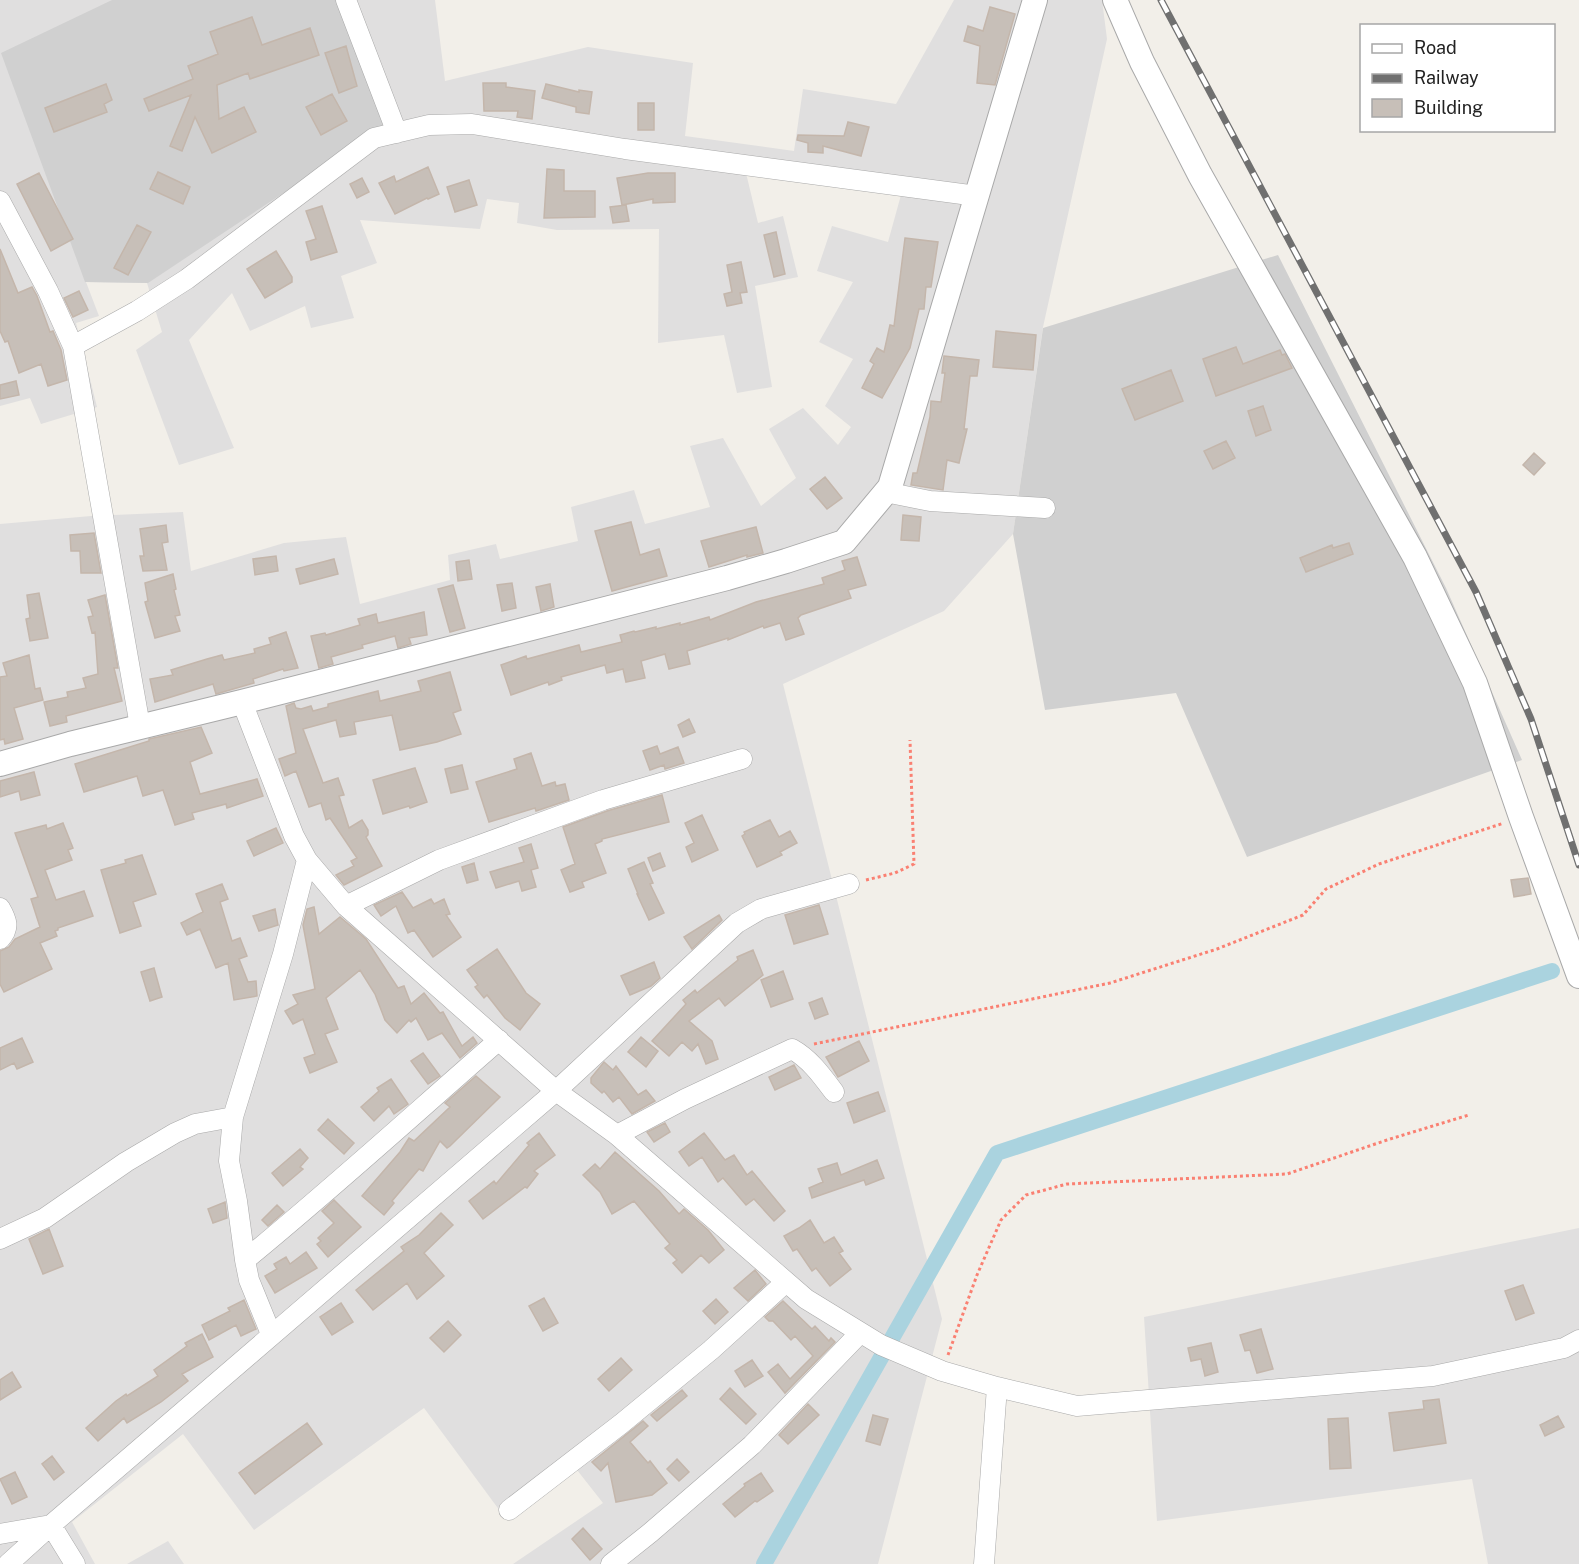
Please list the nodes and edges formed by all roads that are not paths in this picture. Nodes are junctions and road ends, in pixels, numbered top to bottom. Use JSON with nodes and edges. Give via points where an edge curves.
{"nodes":[{"id":1,"x":346,"y":0,"type":"edge"},
{"id":2,"x":1035,"y":0,"type":"edge"},
{"id":3,"x":1115,"y":0,"type":"edge"},
{"id":4,"x":396,"y":133,"type":"junction"},
{"id":5,"x":977,"y":196,"type":"junction"},
{"id":6,"x":0,"y":201,"type":"edge"},
{"id":7,"x":73,"y":346,"type":"junction"},
{"id":8,"x":885,"y":492,"type":"junction"},
{"id":9,"x":1045,"y":508,"type":"dead end"},
{"id":10,"x":242,"y":702,"type":"junction"},
{"id":11,"x":140,"y":726,"type":"junction"},
{"id":12,"x":742,"y":759,"type":"dead end"},
{"id":13,"x":0,"y":764,"type":"edge"},
{"id":14,"x":307,"y":860,"type":"junction"},
{"id":15,"x":849,"y":884,"type":"road end"},
{"id":16,"x":346,"y":906,"type":"junction"},
{"id":17,"x":0,"y":908,"type":"edge"},
{"id":18,"x":0,"y":939,"type":"edge"},
{"id":19,"x":1579,"y":976,"type":"edge"},
{"id":20,"x":499,"y":1040,"type":"junction"},
{"id":21,"x":556,"y":1091,"type":"junction"},
{"id":22,"x":834,"y":1092,"type":"dead end"},
{"id":23,"x":234,"y":1117,"type":"junction"},
{"id":24,"x":617,"y":1135,"type":"junction"},
{"id":25,"x":0,"y":1239,"type":"edge"},
{"id":26,"x":246,"y":1260,"type":"junction"},
{"id":27,"x":786,"y":1282,"type":"junction"},
{"id":28,"x":860,"y":1333,"type":"junction"},
{"id":29,"x":271,"y":1334,"type":"junction"},
{"id":30,"x":1579,"y":1340,"type":"edge"},
{"id":31,"x":997,"y":1387,"type":"junction"},
{"id":32,"x":509,"y":1510,"type":"dead end"},
{"id":33,"x":51,"y":1525,"type":"junction"},
{"id":34,"x":0,"y":1534,"type":"edge"},
{"id":35,"x":8,"y":1564,"type":"edge"},
{"id":36,"x":75,"y":1564,"type":"edge"},
{"id":37,"x":611,"y":1564,"type":"edge"},
{"id":38,"x":984,"y":1564,"type":"edge"}],
"edges":[{"from":1,"to":4,"type":"street"},
{"from":2,"to":5,"type":"street"},
{"from":3,"to":19,"type":"street","via":[[1200,175],[1415,557],[1475,683]]},
{"from":4,"to":5,"type":"street","via":[[429,125],[472,124],[625,149]]},
{"from":4,"to":7,"type":"street","via":[[374,138],[187,279]]},
{"from":5,"to":8,"type":"street","via":[[890,487]]},
{"from":6,"to":7,"type":"street"},
{"from":7,"to":11,"type":"street"},
{"from":8,"to":9,"type":"street","via":[[930,501]]},
{"from":8,"to":10,"type":"street","via":[[844,542],[726,579]]},
{"from":10,"to":11,"type":"street"},
{"from":10,"to":14,"type":"street"},
{"from":11,"to":13,"type":"street"},
{"from":12,"to":16,"type":"street","via":[[603,800],[439,860]]},
{"from":14,"to":16,"type":"street"},
{"from":14,"to":23,"type":"street"},
{"from":15,"to":21,"type":"street","via":[[761,909],[737,923]]},
{"from":16,"to":20,"type":"street"},
{"from":17,"to":18,"type":"street","via":[[8,926]]},
{"from":20,"to":21,"type":"street"},
{"from":20,"to":26,"type":"street"},
{"from":21,"to":24,"type":"street"},
{"from":21,"to":29,"type":"street"},
{"from":22,"to":24,"type":"street","via":[[818,1071],[792,1049]]},
{"from":23,"to":25,"type":"street","via":[[195,1124],[175,1133],[45,1218]]},
{"from":23,"to":26,"type":"street","via":[[229,1161]]},
{"from":24,"to":27,"type":"street"},
{"from":26,"to":29,"type":"street","via":[[249,1280]]},
{"from":27,"to":28,"type":"street"},
{"from":27,"to":32,"type":"street","via":[[711,1350]]},
{"from":28,"to":31,"type":"street","via":[[942,1371]]},
{"from":28,"to":37,"type":"street","via":[[752,1445]]},
{"from":29,"to":33,"type":"street"},
{"from":30,"to":31,"type":"street","via":[[1564,1348],[1433,1376],[1077,1406]]},
{"from":31,"to":38,"type":"street"},
{"from":33,"to":34,"type":"street"},
{"from":33,"to":35,"type":"street"},
{"from":33,"to":36,"type":"street"}]}
